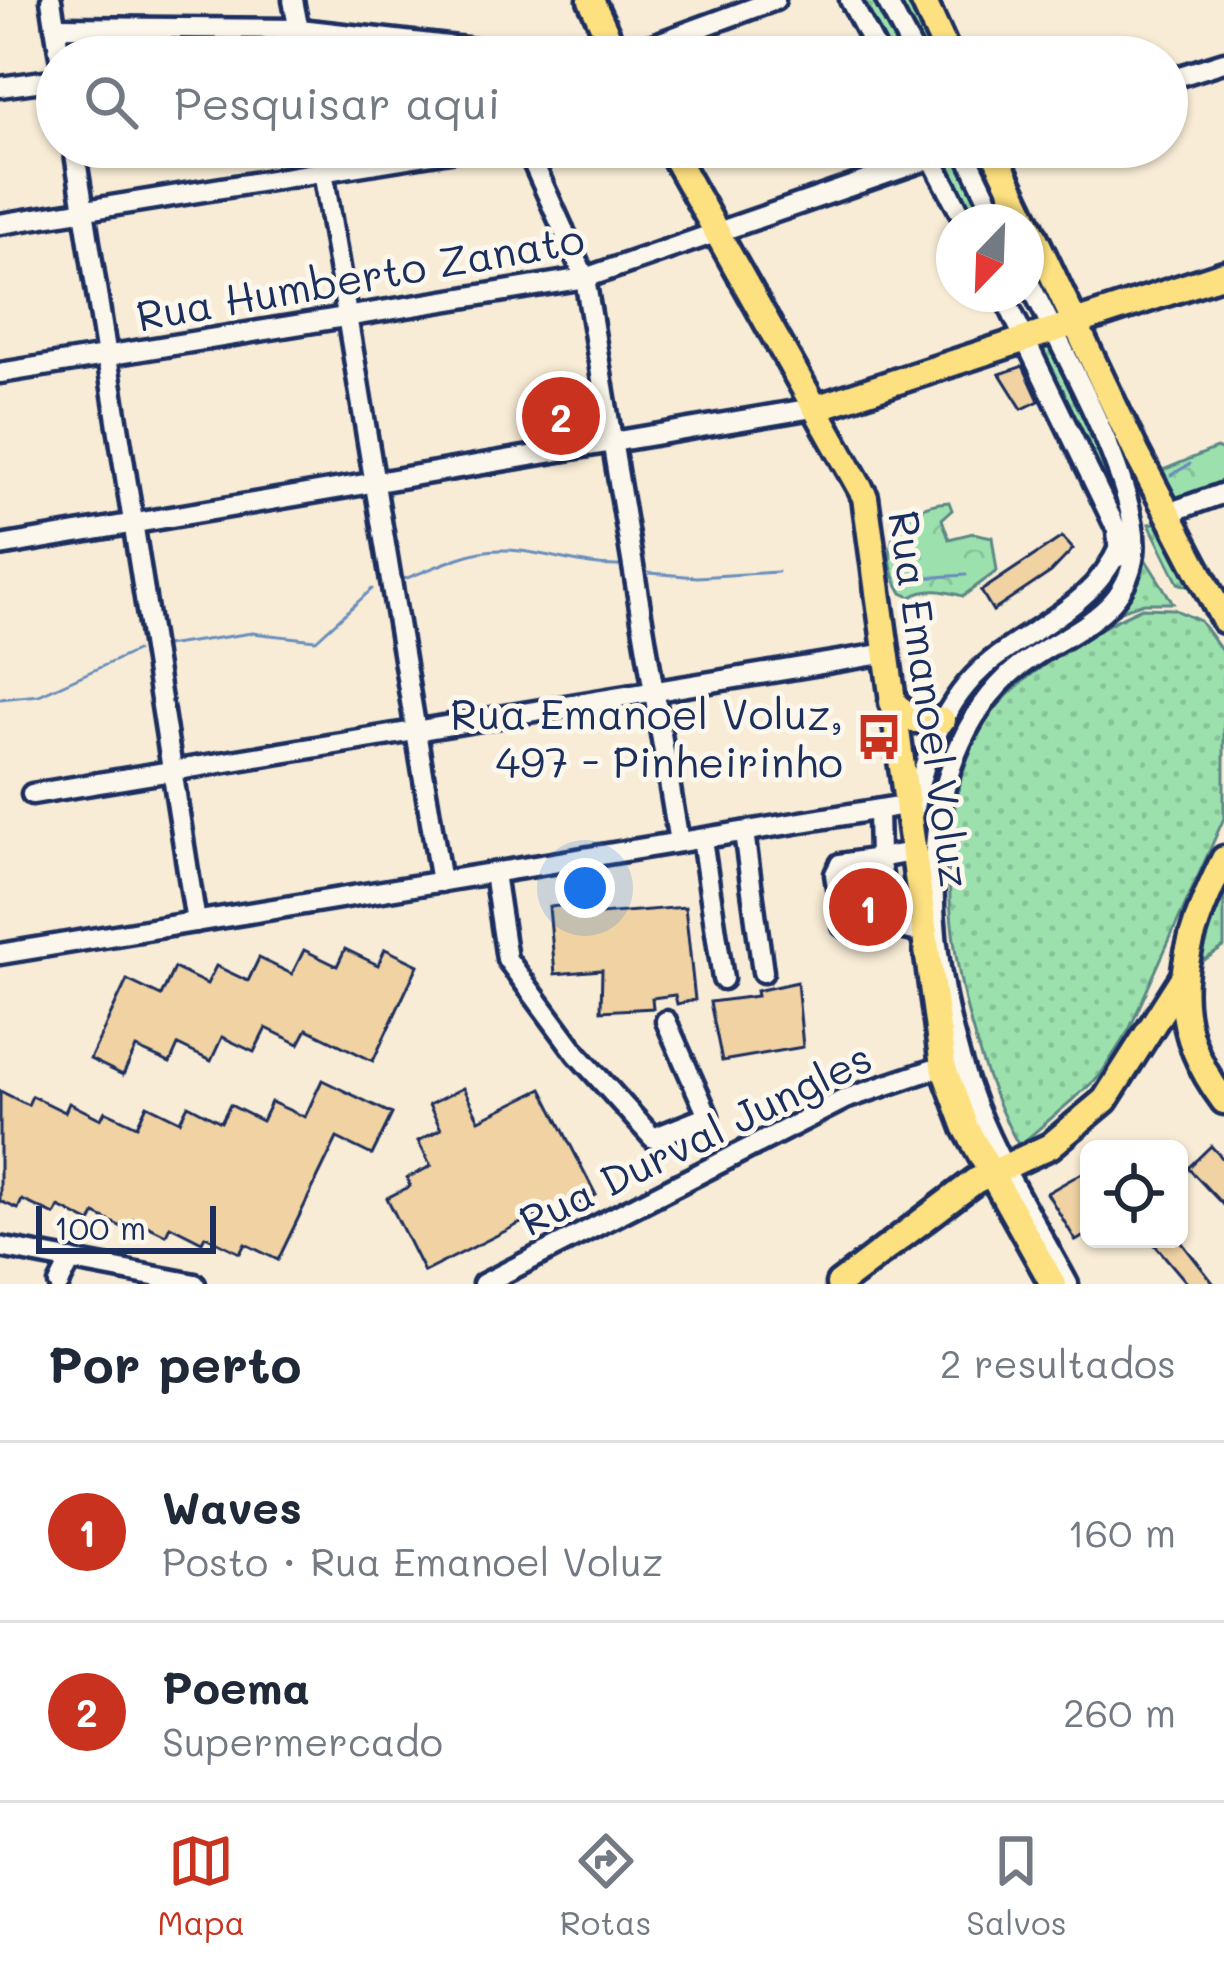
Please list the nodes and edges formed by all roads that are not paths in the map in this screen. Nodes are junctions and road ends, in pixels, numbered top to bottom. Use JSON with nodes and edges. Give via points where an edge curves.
{"nodes":[{"id":1,"x":51,"y":0,"type":"edge"},
{"id":2,"x":293,"y":0,"type":"edge"},
{"id":3,"x":591,"y":0,"type":"edge"},
{"id":4,"x":775,"y":0,"type":"edge"},
{"id":5,"x":850,"y":0,"type":"edge"},
{"id":6,"x":886,"y":0,"type":"edge"},
{"id":7,"x":923,"y":0,"type":"edge"},
{"id":8,"x":55,"y":27,"type":"junction"},
{"id":9,"x":300,"y":29,"type":"junction"},
{"id":10,"x":56,"y":36,"type":"edge"},
{"id":11,"x":301,"y":36,"type":"edge"},
{"id":12,"x":352,"y":36,"type":"edge"},
{"id":13,"x":608,"y":36,"type":"edge"},
{"id":14,"x":676,"y":36,"type":"edge"},
{"id":15,"x":869,"y":36,"type":"edge"},
{"id":16,"x":905,"y":36,"type":"edge"},
{"id":17,"x":940,"y":36,"type":"edge"},
{"id":18,"x":1224,"y":62,"type":"edge"},
{"id":19,"x":1188,"y":73,"type":"edge"},
{"id":20,"x":36,"y":82,"type":"edge"},
{"id":21,"x":0,"y":87,"type":"edge"},
{"id":22,"x":77,"y":168,"type":"edge"},
{"id":23,"x":322,"y":168,"type":"edge"},
{"id":24,"x":347,"y":168,"type":"edge"},
{"id":25,"x":535,"y":168,"type":"edge"},
{"id":26,"x":681,"y":168,"type":"edge"},
{"id":27,"x":888,"y":168,"type":"edge"},
{"id":28,"x":937,"y":168,"type":"edge"},
{"id":29,"x":973,"y":168,"type":"edge"},
{"id":30,"x":1000,"y":168,"type":"edge"},
{"id":31,"x":323,"y":172,"type":"junction"},
{"id":32,"x":956,"y":204,"type":"edge"},
{"id":33,"x":991,"y":204,"type":"edge"},
{"id":34,"x":84,"y":211,"type":"junction"},
{"id":35,"x":0,"y":224,"type":"edge"},
{"id":36,"x":718,"y":231,"type":"junction"},
{"id":37,"x":1224,"y":274,"type":"edge"},
{"id":38,"x":585,"y":278,"type":"junction"},
{"id":39,"x":1044,"y":300,"type":"edge"},
{"id":40,"x":1013,"y":312,"type":"edge"},
{"id":41,"x":347,"y":317,"type":"junction"},
{"id":42,"x":1064,"y":327,"type":"junction"},
{"id":43,"x":1027,"y":339,"type":"junction"},
{"id":44,"x":107,"y":356,"type":"junction"},
{"id":45,"x":0,"y":373,"type":"edge"},
{"id":46,"x":819,"y":407,"type":"junction"},
{"id":47,"x":612,"y":442,"type":"junction"},
{"id":48,"x":375,"y":483,"type":"junction"},
{"id":49,"x":1224,"y":493,"type":"edge"},
{"id":50,"x":1168,"y":513,"type":"junction"},
{"id":51,"x":134,"y":524,"type":"junction"},
{"id":52,"x":0,"y":546,"type":"edge"},
{"id":53,"x":1120,"y":546,"type":"junction"},
{"id":54,"x":1215,"y":595,"type":"edge"},
{"id":55,"x":1104,"y":612,"type":"junction"},
{"id":56,"x":1224,"y":620,"type":"edge"},
{"id":57,"x":887,"y":653,"type":"junction"},
{"id":58,"x":654,"y":692,"type":"junction"},
{"id":59,"x":892,"y":702,"type":"junction"},
{"id":60,"x":942,"y":720,"type":"junction"},
{"id":61,"x":416,"y":730,"type":"junction"},
{"id":62,"x":172,"y":771,"type":"junction"},
{"id":63,"x":32,"y":794,"type":"dead end"},
{"id":64,"x":905,"y":805,"type":"junction"},
{"id":65,"x":878,"y":810,"type":"junction"},
{"id":66,"x":744,"y":832,"type":"junction"},
{"id":67,"x":702,"y":839,"type":"junction"},
{"id":68,"x":679,"y":842,"type":"junction"},
{"id":69,"x":910,"y":844,"type":"junction"},
{"id":70,"x":1224,"y":859,"type":"edge"},
{"id":71,"x":881,"y":867,"type":"junction"},
{"id":72,"x":494,"y":873,"type":"junction"},
{"id":73,"x":441,"y":882,"type":"junction"},
{"id":74,"x":886,"y":901,"type":"dead end"},
{"id":75,"x":196,"y":922,"type":"junction"},
{"id":76,"x":890,"y":926,"type":"junction"},
{"id":77,"x":924,"y":933,"type":"junction"},
{"id":78,"x":0,"y":954,"type":"edge"},
{"id":79,"x":763,"y":972,"type":"dead end"},
{"id":80,"x":723,"y":979,"type":"dead end"},
{"id":81,"x":1182,"y":980,"type":"junction"},
{"id":82,"x":666,"y":1021,"type":"dead end"},
{"id":83,"x":1150,"y":1025,"type":"junction"},
{"id":84,"x":1193,"y":1048,"type":"junction"},
{"id":85,"x":943,"y":1066,"type":"junction"},
{"id":86,"x":1224,"y":1101,"type":"edge"},
{"id":87,"x":998,"y":1170,"type":"junction"},
{"id":88,"x":0,"y":1247,"type":"edge"},
{"id":89,"x":71,"y":1260,"type":"junction"},
{"id":90,"x":167,"y":1281,"type":"edge"},
{"id":91,"x":59,"y":1284,"type":"edge"},
{"id":92,"x":195,"y":1284,"type":"edge"},
{"id":93,"x":483,"y":1284,"type":"edge"},
{"id":94,"x":839,"y":1284,"type":"edge"},
{"id":95,"x":1053,"y":1284,"type":"edge"},
{"id":96,"x":1068,"y":1284,"type":"edge"}],
"edges":[{"from":1,"to":8,"type":"street"},
{"from":2,"to":9,"type":"street"},
{"from":3,"to":13,"type":"main road"},
{"from":4,"to":14,"type":"street"},
{"from":5,"to":15,"type":"street"},
{"from":6,"to":16,"type":"street"},
{"from":7,"to":17,"type":"main road"},
{"from":8,"to":9,"type":"street"},
{"from":8,"to":10,"type":"street"},
{"from":9,"to":11,"type":"street"},
{"from":9,"to":12,"type":"street"},
{"from":18,"to":19,"type":"street"},
{"from":20,"to":21,"type":"street"},
{"from":22,"to":34,"type":"street"},
{"from":23,"to":31,"type":"street"},
{"from":24,"to":31,"type":"street"},
{"from":25,"to":38,"type":"street"},
{"from":26,"to":36,"type":"main road","name":"Rua Emanoel Voluz"},
{"from":27,"to":36,"type":"street","name":"Rua Humberto Zanato"},
{"from":28,"to":32,"type":"street"},
{"from":29,"to":33,"type":"street"},
{"from":30,"to":42,"type":"main road"},
{"from":31,"to":34,"type":"street"},
{"from":31,"to":41,"type":"street"},
{"from":34,"to":35,"type":"street"},
{"from":34,"to":44,"type":"street"},
{"from":36,"to":38,"type":"street","name":"Rua Humberto Zanato"},
{"from":36,"to":46,"type":"main road","name":"Rua Emanoel Voluz"},
{"from":37,"to":42,"type":"main road"},
{"from":38,"to":41,"type":"street","name":"Rua Humberto Zanato"},
{"from":38,"to":47,"type":"street"},
{"from":39,"to":42,"type":"street"},
{"from":40,"to":43,"type":"street"},
{"from":41,"to":44,"type":"street","name":"Rua Humberto Zanato"},
{"from":41,"to":48,"type":"street"},
{"from":42,"to":43,"type":"main road"},
{"from":42,"to":50,"type":"main road"},
{"from":42,"to":55,"type":"street","via":[[1132,516],[1129,575]]},
{"from":43,"to":46,"type":"main road"},
{"from":43,"to":53,"type":"street"},
{"from":44,"to":45,"type":"street","name":"Rua Humberto Zanato"},
{"from":44,"to":51,"type":"street"},
{"from":46,"to":47,"type":"street"},
{"from":46,"to":57,"type":"main road","name":"Rua Emanoel Voluz","via":[[869,510]]},
{"from":47,"to":48,"type":"street"},
{"from":47,"to":58,"type":"street"},
{"from":48,"to":51,"type":"street"},
{"from":48,"to":61,"type":"street"},
{"from":49,"to":50,"type":"street"},
{"from":50,"to":54,"type":"main road"},
{"from":51,"to":52,"type":"street"},
{"from":51,"to":62,"type":"street"},
{"from":53,"to":55,"type":"street"},
{"from":53,"to":60,"type":"street","via":[[1090,594],[987,664]]},
{"from":54,"to":56,"type":"main road"},
{"from":55,"to":87,"type":"street","via":[[1012,672],[984,701],[949,770],[938,813],[938,949],[961,1057]]},
{"from":57,"to":58,"type":"street"},
{"from":57,"to":59,"type":"main road","name":"Rua Emanoel Voluz"},
{"from":58,"to":61,"type":"street"},
{"from":58,"to":68,"type":"street"},
{"from":59,"to":60,"type":"main road","via":[[914,720]]},
{"from":59,"to":64,"type":"main road","name":"Rua Emanoel Voluz"},
{"from":60,"to":69,"type":"street"},
{"from":61,"to":62,"type":"street"},
{"from":61,"to":73,"type":"street"},
{"from":62,"to":63,"type":"street"},
{"from":62,"to":75,"type":"street"},
{"from":64,"to":65,"type":"street"},
{"from":64,"to":69,"type":"main road","name":"Rua Emanoel Voluz"},
{"from":65,"to":66,"type":"street"},
{"from":65,"to":71,"type":"street"},
{"from":66,"to":67,"type":"street"},
{"from":66,"to":79,"type":"street"},
{"from":67,"to":68,"type":"street"},
{"from":67,"to":80,"type":"street"},
{"from":68,"to":72,"type":"street"},
{"from":69,"to":71,"type":"street"},
{"from":69,"to":77,"type":"main road","name":"Rua Emanoel Voluz"},
{"from":70,"to":81,"type":"main road","via":[[1190,935]]},
{"from":71,"to":76,"type":"street","via":[[837,868],[843,926]]},
{"from":72,"to":73,"type":"street"},
{"from":72,"to":82,"type":"street","via":[[507,958],[653,1138],[708,1116]]},
{"from":73,"to":75,"type":"street"},
{"from":74,"to":76,"type":"street"},
{"from":75,"to":78,"type":"street"},
{"from":76,"to":77,"type":"street"},
{"from":77,"to":85,"type":"main road","name":"Rua Emanoel Voluz"},
{"from":81,"to":83,"type":"main road"},
{"from":81,"to":84,"type":"main road"},
{"from":83,"to":84,"type":"main road"},
{"from":83,"to":87,"type":"main road","via":[[1105,1100],[1050,1146]]},
{"from":84,"to":86,"type":"main road"},
{"from":85,"to":87,"type":"main road","name":"Rua Emanoel Voluz"},
{"from":85,"to":93,"type":"street","name":"Rua Durval Jungles","via":[[845,1099]]},
{"from":87,"to":94,"type":"main road"},
{"from":87,"to":95,"type":"main road","name":"Rua Emanoel Voluz"},
{"from":87,"to":96,"type":"street"},
{"from":88,"to":89,"type":"street"},
{"from":89,"to":90,"type":"street"},
{"from":89,"to":91,"type":"street"},
{"from":90,"to":92,"type":"street"}]}
